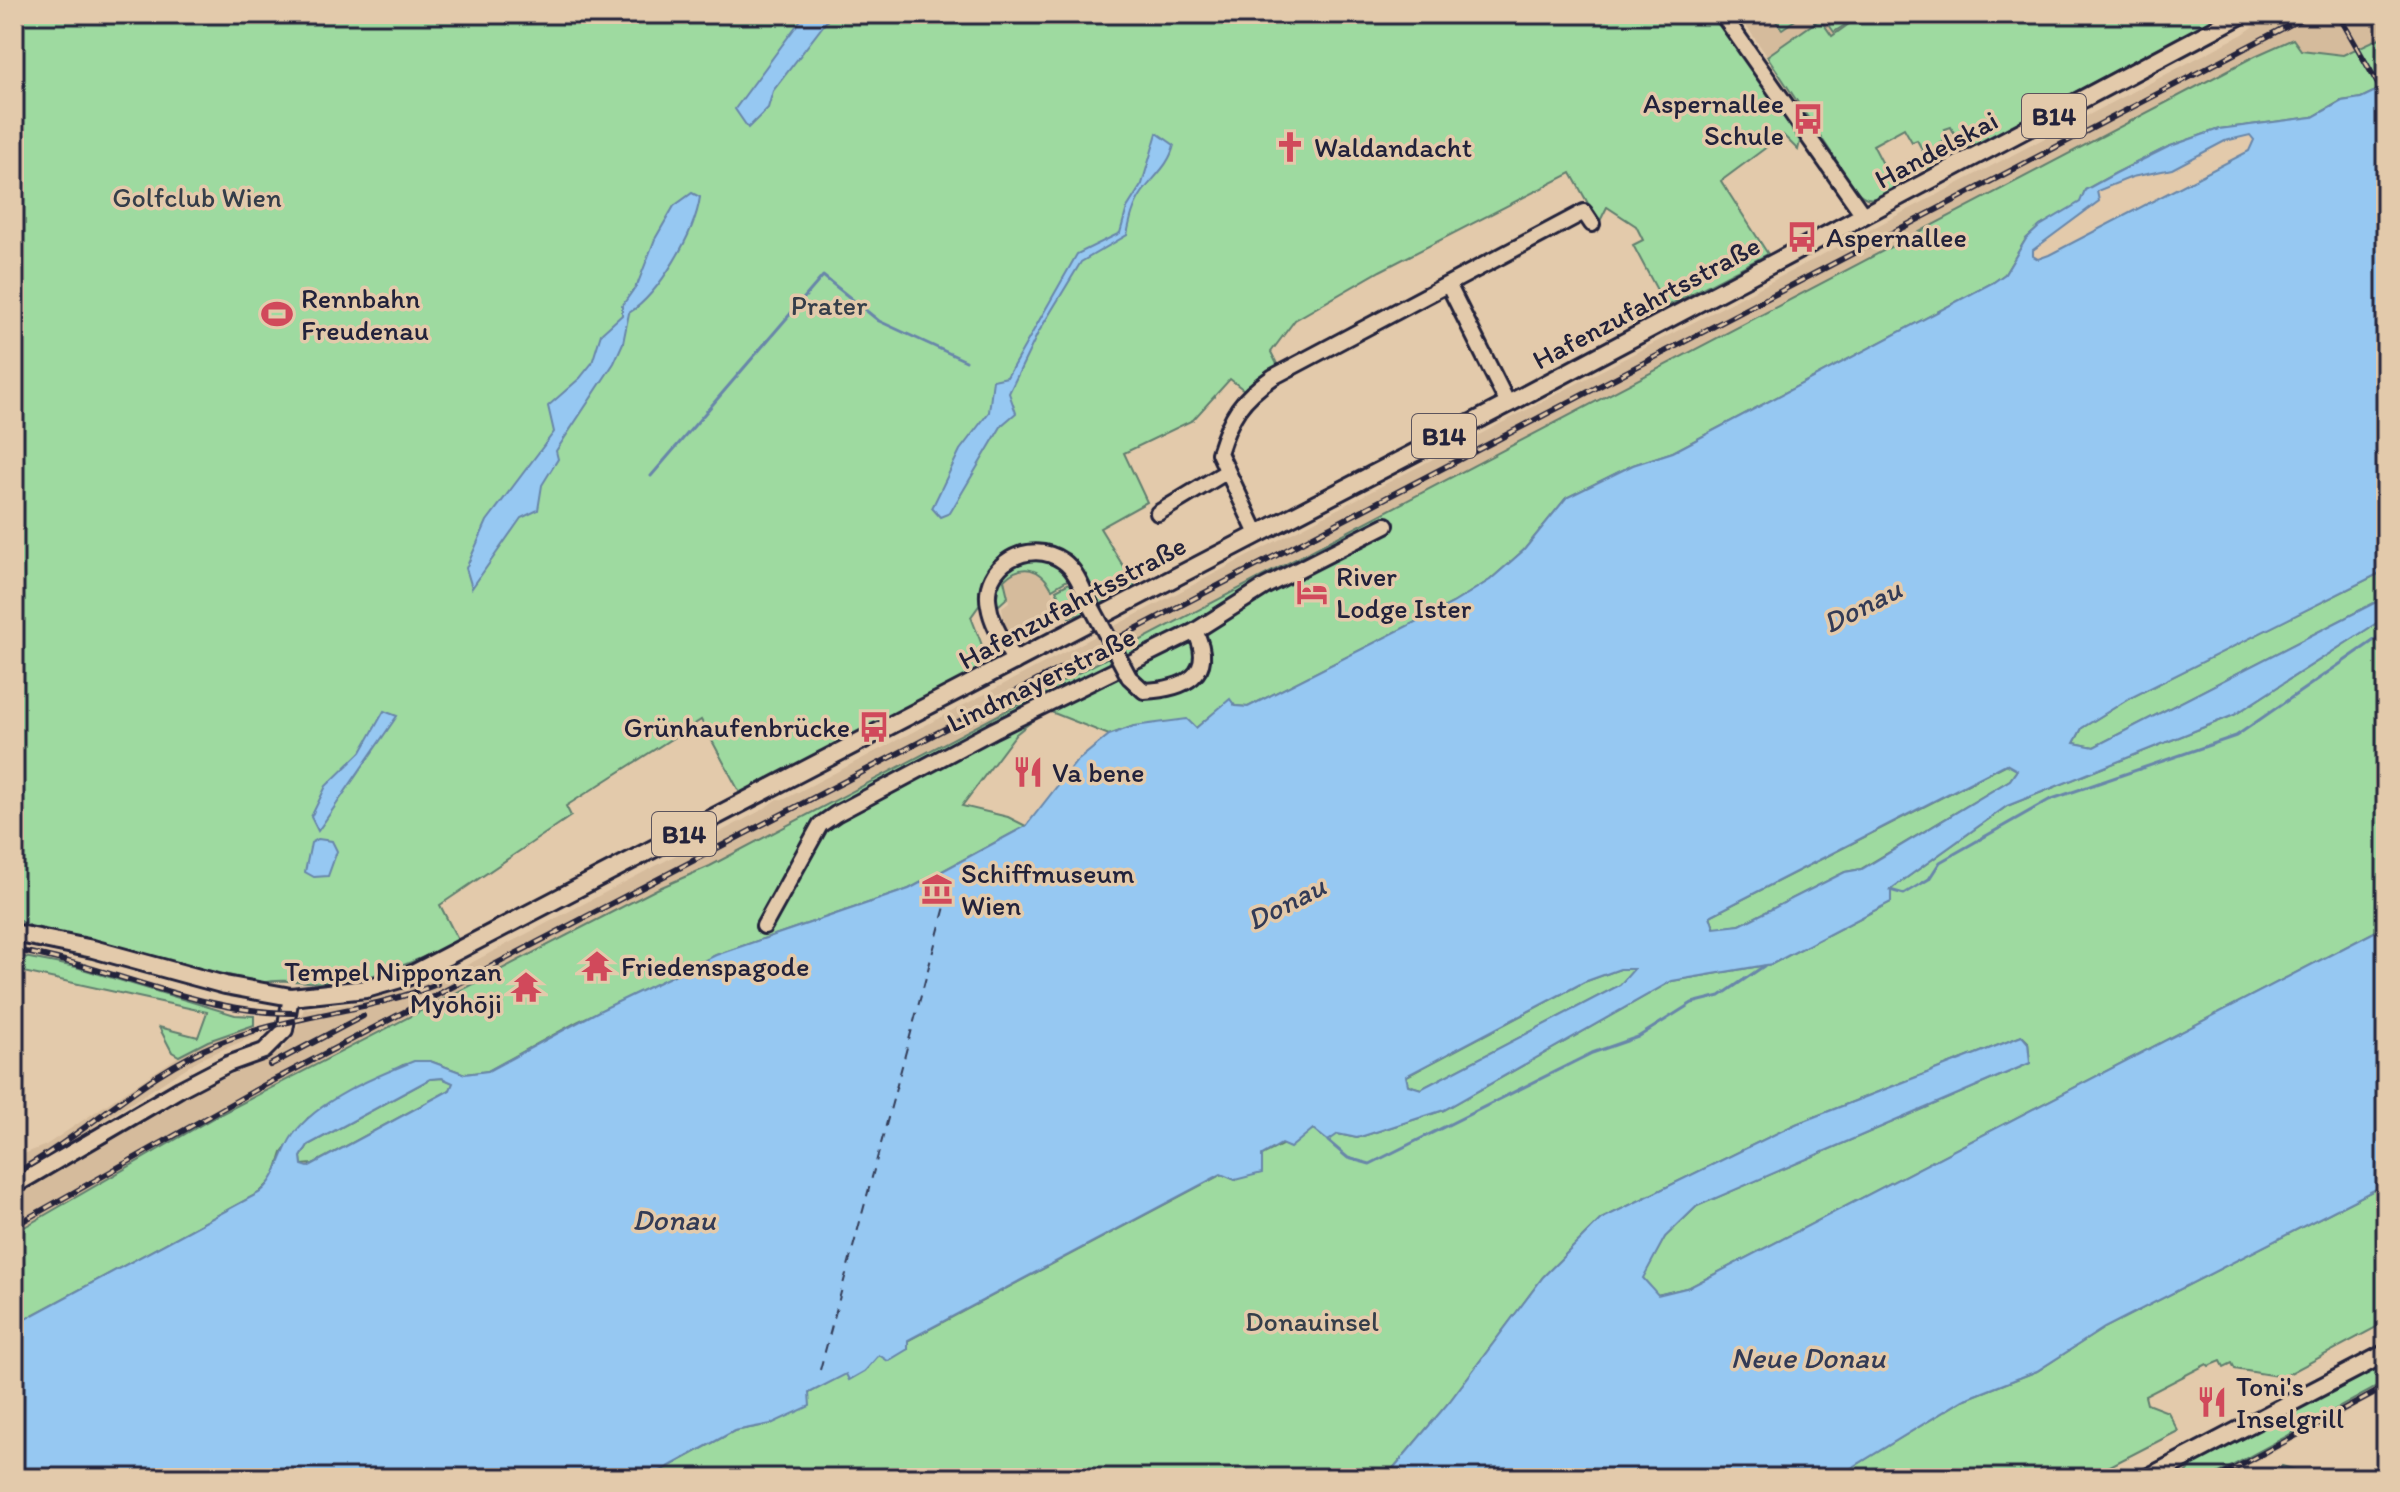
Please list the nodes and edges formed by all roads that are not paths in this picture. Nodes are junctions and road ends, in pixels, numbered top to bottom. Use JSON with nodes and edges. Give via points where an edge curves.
{"nodes":[{"id":1,"x":1722,"y":14,"type":"edge"},
{"id":2,"x":2243,"y":14,"type":"edge"},
{"id":3,"x":1864,"y":216,"type":"junction"},
{"id":4,"x":1592,"y":224,"type":"dead end"},
{"id":5,"x":1449,"y":286,"type":"junction"},
{"id":6,"x":1508,"y":404,"type":"junction"},
{"id":7,"x":1226,"y":472,"type":"junction"},
{"id":8,"x":1158,"y":513,"type":"dead end"},
{"id":9,"x":1386,"y":525,"type":"dead end"},
{"id":10,"x":1257,"y":534,"type":"junction"},
{"id":11,"x":1195,"y":631,"type":"junction"},
{"id":12,"x":1015,"y":662,"type":"junction"},
{"id":13,"x":764,"y":926,"type":"dead end"},
{"id":14,"x":14,"y":933,"type":"edge"},
{"id":15,"x":291,"y":997,"type":"junction"},
{"id":16,"x":14,"y":1186,"type":"edge"},
{"id":17,"x":2386,"y":1353,"type":"edge"},
{"id":18,"x":2147,"y":1478,"type":"edge"}],
"edges":[{"from":1,"to":3,"type":"street"},
{"from":2,"to":3,"type":"main road","name":"Handelskai","number":"B14"},
{"from":3,"to":6,"type":"main road","name":"Hafenzufahrtsstraße","number":"B14"},
{"from":4,"to":5,"type":"street","via":[[1584,212]]},
{"from":5,"to":6,"type":"street"},
{"from":5,"to":7,"type":"street","via":[[1246,395],[1219,453]]},
{"from":6,"to":10,"type":"main road","name":"Hafenzufahrtsstraße","number":"B14"},
{"from":7,"to":8,"type":"street"},
{"from":7,"to":10,"type":"street"},
{"from":9,"to":11,"type":"street","name":"Lindmayerstraße","via":[[1266,586]]},
{"from":10,"to":12,"type":"main road","name":"Hafenzufahrtsstraße","number":"B14"},
{"from":11,"to":12,"type":"street","bridge":true,"via":[[1204,648],[1200,673],[1156,691],[1137,689],[1070,567],[1052,555],[1023,552],[998,568],[988,592],[988,606]]},
{"from":11,"to":13,"type":"street","name":"Lindmayerstraße","via":[[982,736],[820,825]]},
{"from":12,"to":15,"type":"main road","name":"Hafenzufahrtsstraße","number":"B14","via":[[418,972],[366,989]]},
{"from":14,"to":15,"type":"main road","number":"B14"},
{"from":15,"to":16,"type":"street","via":[[285,1030],[264,1051],[216,1070]]},
{"from":17,"to":18,"type":"main road"}]}
